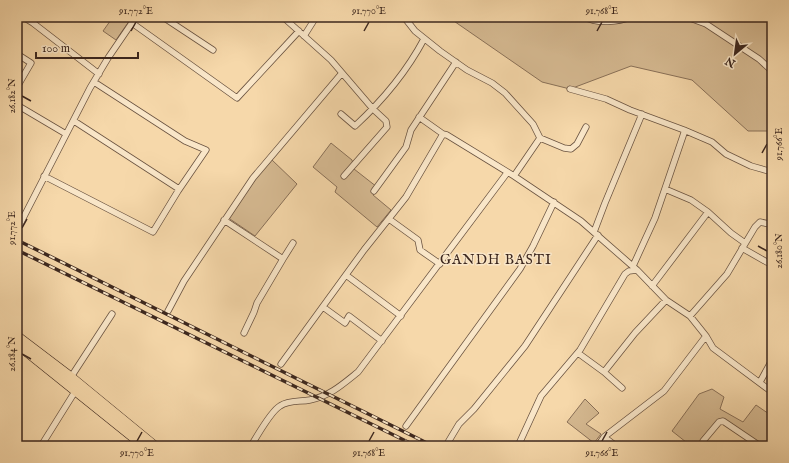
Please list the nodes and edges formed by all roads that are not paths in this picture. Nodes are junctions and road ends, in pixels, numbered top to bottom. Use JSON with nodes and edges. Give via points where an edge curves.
{"nodes":[{"id":1,"x":23,"y":17,"type":"edge"},
{"id":2,"x":136,"y":17,"type":"edge"},
{"id":3,"x":163,"y":17,"type":"edge"},
{"id":4,"x":283,"y":17,"type":"edge"},
{"id":5,"x":316,"y":17,"type":"edge"},
{"id":6,"x":404,"y":17,"type":"edge"},
{"id":7,"x":585,"y":17,"type":"edge"},
{"id":8,"x":630,"y":17,"type":"edge"},
{"id":9,"x":687,"y":17,"type":"edge"},
{"id":10,"x":132,"y":23,"type":"junction"},
{"id":11,"x":302,"y":33,"type":"junction"},
{"id":12,"x":424,"y":39,"type":"junction"},
{"id":13,"x":213,"y":50,"type":"dead end"},
{"id":14,"x":17,"y":54,"type":"edge"},
{"id":15,"x":456,"y":62,"type":"junction"},
{"id":16,"x":772,"y":71,"type":"edge"},
{"id":17,"x":342,"y":73,"type":"junction"},
{"id":18,"x":99,"y":74,"type":"junction"},
{"id":19,"x":94,"y":82,"type":"junction"},
{"id":20,"x":17,"y":87,"type":"edge"},
{"id":21,"x":570,"y":89,"type":"dead end"},
{"id":22,"x":17,"y":105,"type":"edge"},
{"id":23,"x":373,"y":109,"type":"junction"},
{"id":24,"x":341,"y":114,"type":"dead end"},
{"id":25,"x":642,"y":114,"type":"junction"},
{"id":26,"x":419,"y":117,"type":"junction"},
{"id":27,"x":74,"y":120,"type":"junction"},
{"id":28,"x":586,"y":127,"type":"dead end"},
{"id":29,"x":684,"y":130,"type":"junction"},
{"id":30,"x":66,"y":134,"type":"junction"},
{"id":31,"x":443,"y":134,"type":"junction"},
{"id":32,"x":540,"y":138,"type":"junction"},
{"id":33,"x":507,"y":172,"type":"junction"},
{"id":34,"x":772,"y":172,"type":"edge"},
{"id":35,"x":44,"y":176,"type":"junction"},
{"id":36,"x":344,"y":176,"type":"dead end"},
{"id":37,"x":514,"y":176,"type":"junction"},
{"id":38,"x":179,"y":189,"type":"junction"},
{"id":39,"x":665,"y":189,"type":"junction"},
{"id":40,"x":374,"y":191,"type":"dead end"},
{"id":41,"x":554,"y":202,"type":"junction"},
{"id":42,"x":708,"y":212,"type":"junction"},
{"id":43,"x":389,"y":219,"type":"junction"},
{"id":44,"x":224,"y":220,"type":"junction"},
{"id":45,"x":772,"y":223,"type":"edge"},
{"id":46,"x":17,"y":230,"type":"edge"},
{"id":47,"x":596,"y":234,"type":"junction"},
{"id":48,"x":293,"y":243,"type":"dead end"},
{"id":49,"x":744,"y":246,"type":"junction"},
{"id":50,"x":283,"y":259,"type":"junction"},
{"id":51,"x":440,"y":264,"type":"junction"},
{"id":52,"x":772,"y":265,"type":"edge"},
{"id":53,"x":635,"y":268,"type":"junction"},
{"id":54,"x":346,"y":276,"type":"junction"},
{"id":55,"x":652,"y":286,"type":"junction"},
{"id":56,"x":666,"y":300,"type":"junction"},
{"id":57,"x":322,"y":307,"type":"junction"},
{"id":58,"x":168,"y":311,"type":"dead end"},
{"id":59,"x":112,"y":314,"type":"dead end"},
{"id":60,"x":401,"y":316,"type":"junction"},
{"id":61,"x":690,"y":316,"type":"junction"},
{"id":62,"x":244,"y":333,"type":"dead end"},
{"id":63,"x":17,"y":336,"type":"edge"},
{"id":64,"x":706,"y":336,"type":"junction"},
{"id":65,"x":382,"y":341,"type":"junction"},
{"id":66,"x":17,"y":344,"type":"edge"},
{"id":67,"x":578,"y":352,"type":"junction"},
{"id":68,"x":772,"y":360,"type":"edge"},
{"id":69,"x":282,"y":364,"type":"dead end"},
{"id":70,"x":604,"y":372,"type":"junction"},
{"id":71,"x":71,"y":377,"type":"junction"},
{"id":72,"x":760,"y":382,"type":"junction"},
{"id":73,"x":78,"y":388,"type":"junction"},
{"id":74,"x":622,"y":388,"type":"dead end"},
{"id":75,"x":772,"y":392,"type":"edge"},
{"id":76,"x":406,"y":426,"type":"dead end"},
{"id":77,"x":604,"y":437,"type":"junction"},
{"id":78,"x":448,"y":444,"type":"dead end"},
{"id":79,"x":142,"y":445,"type":"edge"},
{"id":80,"x":41,"y":446,"type":"edge"},
{"id":81,"x":155,"y":446,"type":"edge"},
{"id":82,"x":251,"y":446,"type":"edge"},
{"id":83,"x":518,"y":446,"type":"edge"},
{"id":84,"x":598,"y":446,"type":"edge"},
{"id":85,"x":616,"y":446,"type":"edge"},
{"id":86,"x":704,"y":446,"type":"edge"},
{"id":87,"x":760,"y":446,"type":"edge"}],
"edges":[{"from":1,"to":18,"type":"street"},
{"from":2,"to":10,"type":"street"},
{"from":3,"to":13,"type":"street"},
{"from":4,"to":11,"type":"street"},
{"from":5,"to":11,"type":"street"},
{"from":6,"to":12,"type":"street"},
{"from":7,"to":8,"type":"street","via":[[608,22]]},
{"from":9,"to":16,"type":"street","via":[[706,24],[759,59]]},
{"from":10,"to":11,"type":"street","via":[[237,98]]},
{"from":10,"to":18,"type":"street"},
{"from":11,"to":17,"type":"street"},
{"from":12,"to":15,"type":"street"},
{"from":12,"to":23,"type":"street","via":[[416,54]]},
{"from":14,"to":20,"type":"street","via":[[31,63]]},
{"from":15,"to":26,"type":"street"},
{"from":15,"to":32,"type":"street","via":[[505,93],[534,124]]},
{"from":17,"to":23,"type":"street"},
{"from":17,"to":44,"type":"street","via":[[253,178]]},
{"from":18,"to":19,"type":"street"},
{"from":19,"to":27,"type":"street"},
{"from":19,"to":38,"type":"street","via":[[185,141],[206,150]]},
{"from":21,"to":25,"type":"street","via":[[606,99]]},
{"from":22,"to":30,"type":"street"},
{"from":23,"to":24,"type":"street","via":[[355,126]]},
{"from":23,"to":36,"type":"street","via":[[386,121],[386,127]]},
{"from":25,"to":29,"type":"street"},
{"from":25,"to":47,"type":"street","via":[[604,203]]},
{"from":26,"to":31,"type":"street"},
{"from":26,"to":40,"type":"street","via":[[411,130],[406,147]]},
{"from":27,"to":30,"type":"street"},
{"from":27,"to":38,"type":"street"},
{"from":28,"to":32,"type":"street","via":[[571,149]]},
{"from":29,"to":34,"type":"street","via":[[712,142],[738,160]]},
{"from":29,"to":39,"type":"street"},
{"from":30,"to":35,"type":"street"},
{"from":31,"to":33,"type":"street"},
{"from":31,"to":43,"type":"street","via":[[406,197]]},
{"from":32,"to":37,"type":"street"},
{"from":33,"to":37,"type":"street"},
{"from":33,"to":51,"type":"street"},
{"from":35,"to":38,"type":"street","via":[[153,232]]},
{"from":35,"to":46,"type":"street"},
{"from":37,"to":41,"type":"street"},
{"from":39,"to":42,"type":"street","via":[[691,200]]},
{"from":39,"to":53,"type":"street"},
{"from":41,"to":47,"type":"street","via":[[581,220]]},
{"from":41,"to":76,"type":"street","via":[[520,269]]},
{"from":42,"to":49,"type":"street"},
{"from":42,"to":55,"type":"street"},
{"from":43,"to":51,"type":"street","via":[[418,240],[420,250]]},
{"from":43,"to":54,"type":"street"},
{"from":44,"to":50,"type":"street"},
{"from":44,"to":58,"type":"street","via":[[184,281]]},
{"from":45,"to":49,"type":"street","via":[[760,222],[755,226]]},
{"from":47,"to":53,"type":"street"},
{"from":47,"to":78,"type":"street","via":[[525,346],[459,424]]},
{"from":48,"to":50,"type":"street"},
{"from":49,"to":52,"type":"street"},
{"from":49,"to":61,"type":"street","via":[[727,274]]},
{"from":50,"to":62,"type":"street","via":[[256,303]]},
{"from":51,"to":60,"type":"street"},
{"from":53,"to":55,"type":"street"},
{"from":53,"to":67,"type":"street","via":[[625,274]]},
{"from":54,"to":57,"type":"street"},
{"from":54,"to":60,"type":"street"},
{"from":55,"to":56,"type":"street"},
{"from":56,"to":61,"type":"street"},
{"from":56,"to":70,"type":"street"},
{"from":57,"to":65,"type":"street","via":[[345,323],[349,316]]},
{"from":57,"to":69,"type":"street"},
{"from":59,"to":71,"type":"street"},
{"from":60,"to":65,"type":"street"},
{"from":61,"to":64,"type":"street"},
{"from":63,"to":71,"type":"main road"},
{"from":64,"to":72,"type":"street","via":[[713,348]]},
{"from":64,"to":77,"type":"street","via":[[664,391]]},
{"from":65,"to":82,"type":"street","via":[[358,372],[338,389],[314,399],[289,402],[280,406]]},
{"from":66,"to":73,"type":"main road"},
{"from":67,"to":70,"type":"street"},
{"from":67,"to":83,"type":"street","via":[[542,396]]},
{"from":68,"to":72,"type":"street"},
{"from":70,"to":74,"type":"street"},
{"from":71,"to":73,"type":"main road"},
{"from":72,"to":75,"type":"street"},
{"from":73,"to":79,"type":"main road"},
{"from":73,"to":80,"type":"street"},
{"from":73,"to":81,"type":"main road"},
{"from":77,"to":84,"type":"street"},
{"from":77,"to":85,"type":"street"},
{"from":86,"to":87,"type":"street","via":[[703,441],[719,422],[723,421]]}]}
